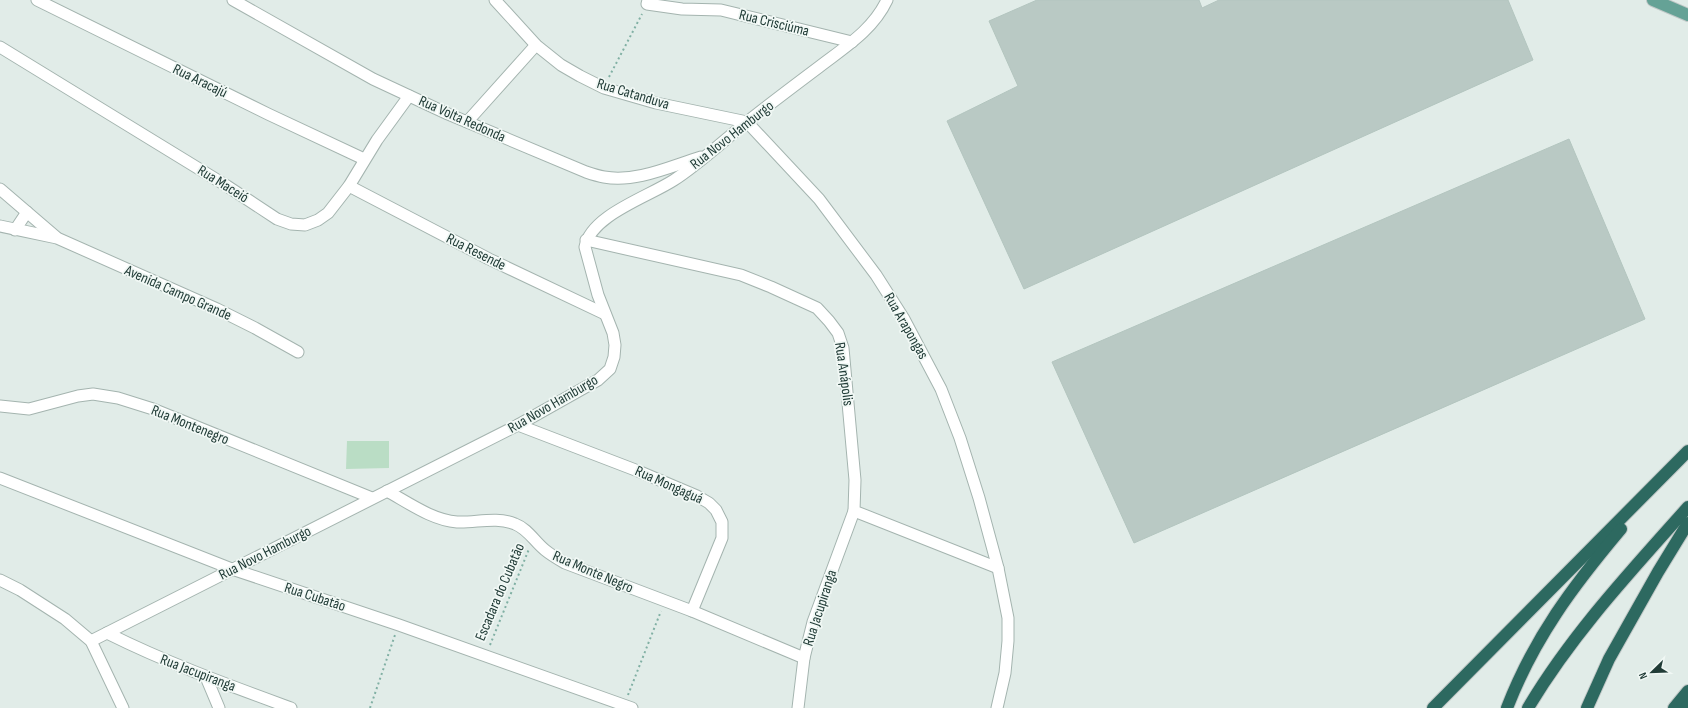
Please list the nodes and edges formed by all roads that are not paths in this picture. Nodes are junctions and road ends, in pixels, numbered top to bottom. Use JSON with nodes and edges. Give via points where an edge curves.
{"nodes":[{"id":1,"x":37,"y":0,"type":"edge"},
{"id":2,"x":233,"y":0,"type":"edge"},
{"id":3,"x":495,"y":0,"type":"edge"},
{"id":4,"x":887,"y":0,"type":"edge"},
{"id":5,"x":1653,"y":0,"type":"edge"},
{"id":6,"x":648,"y":2,"type":"edge"},
{"id":7,"x":1688,"y":15,"type":"edge"},
{"id":8,"x":852,"y":42,"type":"junction"},
{"id":9,"x":536,"y":45,"type":"junction"},
{"id":10,"x":0,"y":48,"type":"edge"},
{"id":11,"x":409,"y":96,"type":"junction"},
{"id":12,"x":467,"y":122,"type":"junction"},
{"id":13,"x":747,"y":122,"type":"junction"},
{"id":14,"x":706,"y":156,"type":"junction"},
{"id":15,"x":364,"y":159,"type":"junction"},
{"id":16,"x":349,"y":186,"type":"junction"},
{"id":17,"x":0,"y":189,"type":"edge"},
{"id":18,"x":27,"y":212,"type":"junction"},
{"id":19,"x":0,"y":226,"type":"edge"},
{"id":20,"x":15,"y":230,"type":"junction"},
{"id":21,"x":57,"y":238,"type":"junction"},
{"id":22,"x":586,"y":240,"type":"junction"},
{"id":23,"x":605,"y":314,"type":"junction"},
{"id":24,"x":298,"y":352,"type":"dead end"},
{"id":25,"x":0,"y":406,"type":"edge"},
{"id":26,"x":518,"y":425,"type":"junction"},
{"id":27,"x":1688,"y":451,"type":"edge"},
{"id":28,"x":1673,"y":467,"type":"junction"},
{"id":29,"x":0,"y":478,"type":"edge"},
{"id":30,"x":388,"y":491,"type":"junction"},
{"id":31,"x":372,"y":498,"type":"junction"},
{"id":32,"x":1688,"y":507,"type":"edge"},
{"id":33,"x":854,"y":511,"type":"junction"},
{"id":34,"x":1688,"y":523,"type":"edge"},
{"id":35,"x":998,"y":568,"type":"junction"},
{"id":36,"x":232,"y":570,"type":"junction"},
{"id":37,"x":0,"y":580,"type":"edge"},
{"id":38,"x":692,"y":611,"type":"junction"},
{"id":39,"x":107,"y":633,"type":"junction"},
{"id":40,"x":91,"y":641,"type":"junction"},
{"id":41,"x":804,"y":658,"type":"junction"},
{"id":42,"x":206,"y":677,"type":"junction"},
{"id":43,"x":1688,"y":691,"type":"edge"},
{"id":44,"x":628,"y":707,"type":"edge"},
{"id":45,"x":123,"y":708,"type":"edge"},
{"id":46,"x":219,"y":708,"type":"edge"},
{"id":47,"x":291,"y":708,"type":"edge"},
{"id":48,"x":798,"y":708,"type":"edge"},
{"id":49,"x":997,"y":708,"type":"edge"},
{"id":50,"x":1433,"y":708,"type":"edge"},
{"id":51,"x":1507,"y":708,"type":"edge"},
{"id":52,"x":1528,"y":708,"type":"edge"},
{"id":53,"x":1587,"y":708,"type":"edge"},
{"id":54,"x":1674,"y":708,"type":"edge"}],
"edges":[{"from":1,"to":15,"type":"street","name":"Rua Aracajú"},
{"from":2,"to":11,"type":"street","name":"Rua Volta Redonda","via":[[373,79]]},
{"from":3,"to":9,"type":"street","name":"Rua Catanduva"},
{"from":4,"to":8,"type":"street","name":"Rua Novo Hamburgo","via":[[871,25]]},
{"from":5,"to":7,"type":"main road"},
{"from":6,"to":8,"type":"street","name":"Rua Crisciúma","via":[[682,10],[721,10]]},
{"from":8,"to":13,"type":"street","name":"Rua Novo Hamburgo"},
{"from":9,"to":12,"type":"street"},
{"from":9,"to":13,"type":"street","name":"Rua Catanduva","via":[[561,65],[604,88],[656,103]]},
{"from":10,"to":16,"type":"street","name":"Rua Maceió","via":[[277,219],[290,224],[305,224],[318,220],[328,213]]},
{"from":11,"to":12,"type":"street","name":"Rua Volta Redonda"},
{"from":11,"to":15,"type":"street","name":"Rua Maceió"},
{"from":12,"to":14,"type":"street","name":"Rua Volta Redonda","via":[[556,160],[604,177],[625,178]]},
{"from":13,"to":14,"type":"street","name":"Rua Novo Hamburgo"},
{"from":13,"to":35,"type":"street","name":"Rua Arapongas","via":[[819,199],[876,275],[904,319],[941,389],[960,438]]},
{"from":14,"to":22,"type":"street","name":"Rua Novo Hamburgo","via":[[673,181],[605,218]]},
{"from":15,"to":16,"type":"street","name":"Rua Maceió"},
{"from":16,"to":23,"type":"street","name":"Rua Resende","via":[[489,259]]},
{"from":17,"to":18,"type":"street"},
{"from":18,"to":20,"type":"street"},
{"from":18,"to":21,"type":"street"},
{"from":19,"to":20,"type":"street"},
{"from":20,"to":21,"type":"street"},
{"from":21,"to":24,"type":"street","name":"Avenida Campo Grande","via":[[217,309]]},
{"from":22,"to":23,"type":"street","name":"Rua Novo Hamburgo","via":[[588,263]]},
{"from":22,"to":33,"type":"street","name":"Rua Anápolis","via":[[741,275],[816,308],[829,321],[838,333],[843,348],[855,480]]},
{"from":23,"to":26,"type":"street","name":"Rua Novo Hamburgo","via":[[616,345],[610,369],[598,380]]},
{"from":25,"to":31,"type":"street","name":"Rua Montenegro","via":[[29,409],[93,394],[118,398],[153,409]]},
{"from":26,"to":30,"type":"street","name":"Rua Novo Hamburgo"},
{"from":26,"to":38,"type":"street","name":"Rua Mongaguá","via":[[684,490],[709,503],[716,510],[722,522],[722,538]]},
{"from":27,"to":28,"type":"highway"},
{"from":28,"to":50,"type":"highway"},
{"from":28,"to":51,"type":"highway","via":[[1584,573],[1558,610],[1533,651]]},
{"from":29,"to":36,"type":"street","name":"Rua Cubatão"},
{"from":30,"to":31,"type":"street","name":"Rua Novo Hamburgo"},
{"from":30,"to":38,"type":"street","name":"Rua Monte Negro","via":[[426,513],[444,520],[505,521],[525,530],[543,549],[565,563]]},
{"from":31,"to":36,"type":"street","name":"Rua Novo Hamburgo"},
{"from":32,"to":52,"type":"highway","via":[[1576,637]]},
{"from":33,"to":35,"type":"street"},
{"from":33,"to":41,"type":"street","name":"Rua Jacupiranga","via":[[813,622]]},
{"from":34,"to":53,"type":"highway","via":[[1616,647]]},
{"from":35,"to":49,"type":"street","name":"Rua Arapongas","via":[[1008,618],[1008,641],[1005,673]]},
{"from":36,"to":39,"type":"street","name":"Rua Novo Hamburgo"},
{"from":36,"to":44,"type":"street","name":"Rua Cubatão","via":[[399,625]]},
{"from":37,"to":40,"type":"street","via":[[66,619]]},
{"from":38,"to":41,"type":"street","name":"Rua Monte Negro"},
{"from":39,"to":40,"type":"street","name":"Rua Novo Hamburgo"},
{"from":39,"to":42,"type":"street","name":"Rua Jacupiranga","via":[[156,657]]},
{"from":40,"to":45,"type":"street"},
{"from":41,"to":48,"type":"street","name":"Rua Jacupiranga"},
{"from":42,"to":46,"type":"street"},
{"from":42,"to":47,"type":"street","name":"Rua Jacupiranga"},
{"from":43,"to":54,"type":"highway"}]}
